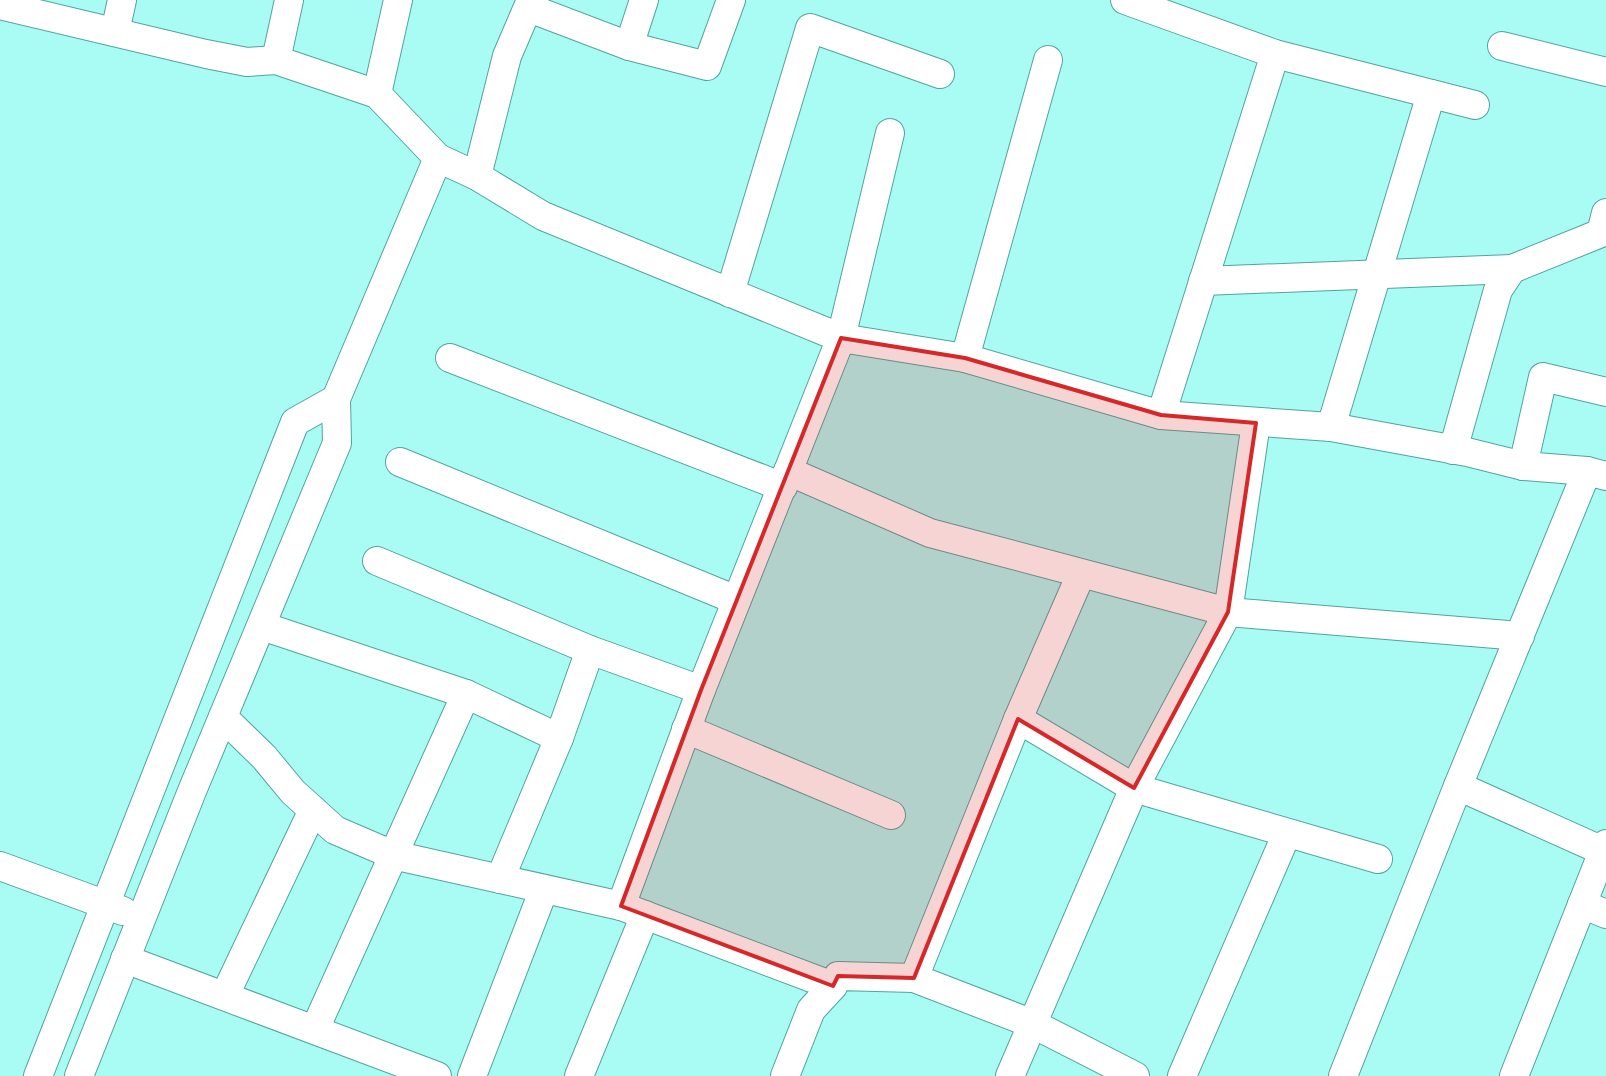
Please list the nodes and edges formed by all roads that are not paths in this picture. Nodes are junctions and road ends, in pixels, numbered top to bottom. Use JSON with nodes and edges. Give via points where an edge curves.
{"nodes":[{"id":1,"x":122,"y":0,"type":"edge"},
{"id":2,"x":289,"y":0,"type":"edge"},
{"id":3,"x":398,"y":0,"type":"edge"},
{"id":4,"x":644,"y":0,"type":"edge"},
{"id":5,"x":731,"y":0,"type":"edge"},
{"id":6,"x":1126,"y":0,"type":"edge"},
{"id":7,"x":525,"y":3,"type":"edge"},
{"id":8,"x":7,"y":4,"type":"edge"},
{"id":9,"x":115,"y":32,"type":"junction"},
{"id":10,"x":629,"y":46,"type":"junction"},
{"id":11,"x":1502,"y":46,"type":"dead end"},
{"id":12,"x":1275,"y":54,"type":"junction"},
{"id":13,"x":276,"y":60,"type":"junction"},
{"id":14,"x":1048,"y":60,"type":"dead end"},
{"id":15,"x":1606,"y":72,"type":"edge"},
{"id":16,"x":940,"y":74,"type":"dead end"},
{"id":17,"x":377,"y":94,"type":"junction"},
{"id":18,"x":1431,"y":94,"type":"junction"},
{"id":19,"x":1475,"y":105,"type":"dead end"},
{"id":20,"x":890,"y":133,"type":"dead end"},
{"id":21,"x":438,"y":158,"type":"junction"},
{"id":22,"x":477,"y":176,"type":"junction"},
{"id":23,"x":1604,"y":226,"type":"edge"},
{"id":24,"x":1512,"y":269,"type":"junction"},
{"id":25,"x":1376,"y":274,"type":"junction"},
{"id":26,"x":1204,"y":281,"type":"junction"},
{"id":27,"x":730,"y":293,"type":"junction"},
{"id":28,"x":841,"y":338,"type":"junction"},
{"id":29,"x":450,"y":358,"type":"dead end"},
{"id":30,"x":965,"y":358,"type":"junction"},
{"id":31,"x":1606,"y":392,"type":"edge"},
{"id":32,"x":336,"y":399,"type":"junction"},
{"id":33,"x":1161,"y":415,"type":"junction"},
{"id":34,"x":1256,"y":423,"type":"junction"},
{"id":35,"x":1331,"y":427,"type":"junction"},
{"id":36,"x":1453,"y":450,"type":"junction"},
{"id":37,"x":400,"y":462,"type":"dead end"},
{"id":38,"x":1523,"y":466,"type":"junction"},
{"id":39,"x":1597,"y":473,"type":"edge"},
{"id":40,"x":785,"y":479,"type":"junction"},
{"id":41,"x":377,"y":561,"type":"dead end"},
{"id":42,"x":1082,"y":574,"type":"junction"},
{"id":43,"x":736,"y":600,"type":"junction"},
{"id":44,"x":1228,"y":612,"type":"junction"},
{"id":45,"x":262,"y":626,"type":"junction"},
{"id":46,"x":1520,"y":636,"type":"junction"},
{"id":47,"x":590,"y":650,"type":"junction"},
{"id":48,"x":701,"y":690,"type":"junction"},
{"id":49,"x":466,"y":694,"type":"junction"},
{"id":50,"x":224,"y":718,"type":"junction"},
{"id":51,"x":1018,"y":719,"type":"junction"},
{"id":52,"x":686,"y":729,"type":"junction"},
{"id":53,"x":559,"y":738,"type":"junction"},
{"id":54,"x":1458,"y":786,"type":"junction"},
{"id":55,"x":1134,"y":788,"type":"junction"},
{"id":56,"x":313,"y":810,"type":"junction"},
{"id":57,"x":891,"y":815,"type":"dead end"},
{"id":58,"x":1287,"y":833,"type":"junction"},
{"id":59,"x":1605,"y":848,"type":"edge"},
{"id":60,"x":393,"y":855,"type":"junction"},
{"id":61,"x":1378,"y":858,"type":"dead end"},
{"id":62,"x":0,"y":866,"type":"edge"},
{"id":63,"x":500,"y":879,"type":"junction"},
{"id":64,"x":544,"y":889,"type":"junction"},
{"id":65,"x":106,"y":904,"type":"junction"},
{"id":66,"x":1594,"y":909,"type":"edge"},
{"id":67,"x":633,"y":911,"type":"junction"},
{"id":68,"x":141,"y":918,"type":"junction"},
{"id":69,"x":125,"y":959,"type":"junction"},
{"id":70,"x":914,"y":978,"type":"junction"},
{"id":71,"x":833,"y":986,"type":"junction"},
{"id":72,"x":225,"y":995,"type":"junction"},
{"id":73,"x":1033,"y":1024,"type":"junction"},
{"id":74,"x":314,"y":1029,"type":"junction"},
{"id":75,"x":38,"y":1076,"type":"edge"},
{"id":76,"x":79,"y":1076,"type":"edge"},
{"id":77,"x":438,"y":1076,"type":"edge"},
{"id":78,"x":472,"y":1076,"type":"edge"},
{"id":79,"x":578,"y":1076,"type":"edge"},
{"id":80,"x":785,"y":1076,"type":"edge"},
{"id":81,"x":1010,"y":1076,"type":"edge"},
{"id":82,"x":1135,"y":1076,"type":"edge"},
{"id":83,"x":1182,"y":1076,"type":"edge"},
{"id":84,"x":1342,"y":1076,"type":"edge"},
{"id":85,"x":1514,"y":1076,"type":"edge"}],
"edges":[{"from":1,"to":9,"type":"street"},
{"from":2,"to":13,"type":"street"},
{"from":3,"to":17,"type":"street"},
{"from":4,"to":10,"type":"street"},
{"from":5,"to":10,"type":"street","via":[[707,66]]},
{"from":6,"to":12,"type":"street"},
{"from":7,"to":10,"type":"street"},
{"from":7,"to":22,"type":"street","via":[[507,56]]},
{"from":8,"to":9,"type":"street"},
{"from":9,"to":13,"type":"street","via":[[247,62]]},
{"from":11,"to":15,"type":"street"},
{"from":12,"to":18,"type":"street"},
{"from":12,"to":26,"type":"street"},
{"from":13,"to":17,"type":"street"},
{"from":14,"to":30,"type":"street"},
{"from":16,"to":27,"type":"street","via":[[810,28]]},
{"from":17,"to":21,"type":"street"},
{"from":18,"to":19,"type":"street"},
{"from":18,"to":25,"type":"street"},
{"from":20,"to":28,"type":"street"},
{"from":21,"to":22,"type":"street"},
{"from":21,"to":32,"type":"street"},
{"from":22,"to":27,"type":"street","via":[[543,216]]},
{"from":23,"to":24,"type":"street"},
{"from":24,"to":25,"type":"street"},
{"from":24,"to":36,"type":"street","via":[[1498,290]]},
{"from":25,"to":26,"type":"street"},
{"from":25,"to":35,"type":"street"},
{"from":26,"to":33,"type":"street"},
{"from":27,"to":28,"type":"street"},
{"from":28,"to":30,"type":"street"},
{"from":28,"to":40,"type":"street"},
{"from":29,"to":40,"type":"street"},
{"from":30,"to":33,"type":"street"},
{"from":31,"to":38,"type":"street","via":[[1543,377]]},
{"from":32,"to":45,"type":"street","via":[[337,443]]},
{"from":32,"to":65,"type":"street","via":[[295,422]]},
{"from":33,"to":34,"type":"street"},
{"from":34,"to":35,"type":"street"},
{"from":34,"to":44,"type":"street"},
{"from":35,"to":36,"type":"street"},
{"from":36,"to":38,"type":"street"},
{"from":37,"to":43,"type":"street"},
{"from":38,"to":39,"type":"street"},
{"from":39,"to":46,"type":"street"},
{"from":40,"to":42,"type":"street","via":[[930,533]]},
{"from":40,"to":43,"type":"street"},
{"from":41,"to":47,"type":"street"},
{"from":42,"to":44,"type":"street"},
{"from":42,"to":51,"type":"street"},
{"from":43,"to":48,"type":"street"},
{"from":44,"to":46,"type":"street"},
{"from":44,"to":55,"type":"street"},
{"from":45,"to":49,"type":"street"},
{"from":45,"to":50,"type":"street"},
{"from":46,"to":54,"type":"street"},
{"from":47,"to":48,"type":"street"},
{"from":47,"to":53,"type":"street"},
{"from":48,"to":52,"type":"street"},
{"from":49,"to":53,"type":"street"},
{"from":49,"to":60,"type":"street"},
{"from":50,"to":56,"type":"street"},
{"from":50,"to":68,"type":"street"},
{"from":51,"to":55,"type":"street"},
{"from":51,"to":70,"type":"street"},
{"from":52,"to":57,"type":"street"},
{"from":52,"to":67,"type":"street"},
{"from":53,"to":63,"type":"street"},
{"from":54,"to":59,"type":"street"},
{"from":54,"to":84,"type":"street"},
{"from":55,"to":58,"type":"street"},
{"from":55,"to":73,"type":"street"},
{"from":56,"to":60,"type":"street","via":[[335,830]]},
{"from":56,"to":72,"type":"street"},
{"from":58,"to":61,"type":"street"},
{"from":58,"to":83,"type":"street"},
{"from":59,"to":66,"type":"street"},
{"from":60,"to":63,"type":"street"},
{"from":60,"to":74,"type":"street"},
{"from":62,"to":65,"type":"street"},
{"from":63,"to":64,"type":"street"},
{"from":64,"to":67,"type":"street"},
{"from":64,"to":78,"type":"street"},
{"from":65,"to":68,"type":"street"},
{"from":65,"to":75,"type":"street"},
{"from":66,"to":85,"type":"street"},
{"from":67,"to":71,"type":"street"},
{"from":67,"to":79,"type":"street"},
{"from":68,"to":69,"type":"street"},
{"from":69,"to":72,"type":"street"},
{"from":69,"to":76,"type":"street"},
{"from":70,"to":71,"type":"street","via":[[838,976]]},
{"from":70,"to":73,"type":"street"},
{"from":71,"to":80,"type":"street","via":[[811,1010]]},
{"from":72,"to":74,"type":"street"},
{"from":73,"to":81,"type":"street"},
{"from":73,"to":82,"type":"street"},
{"from":74,"to":77,"type":"street"}]}
